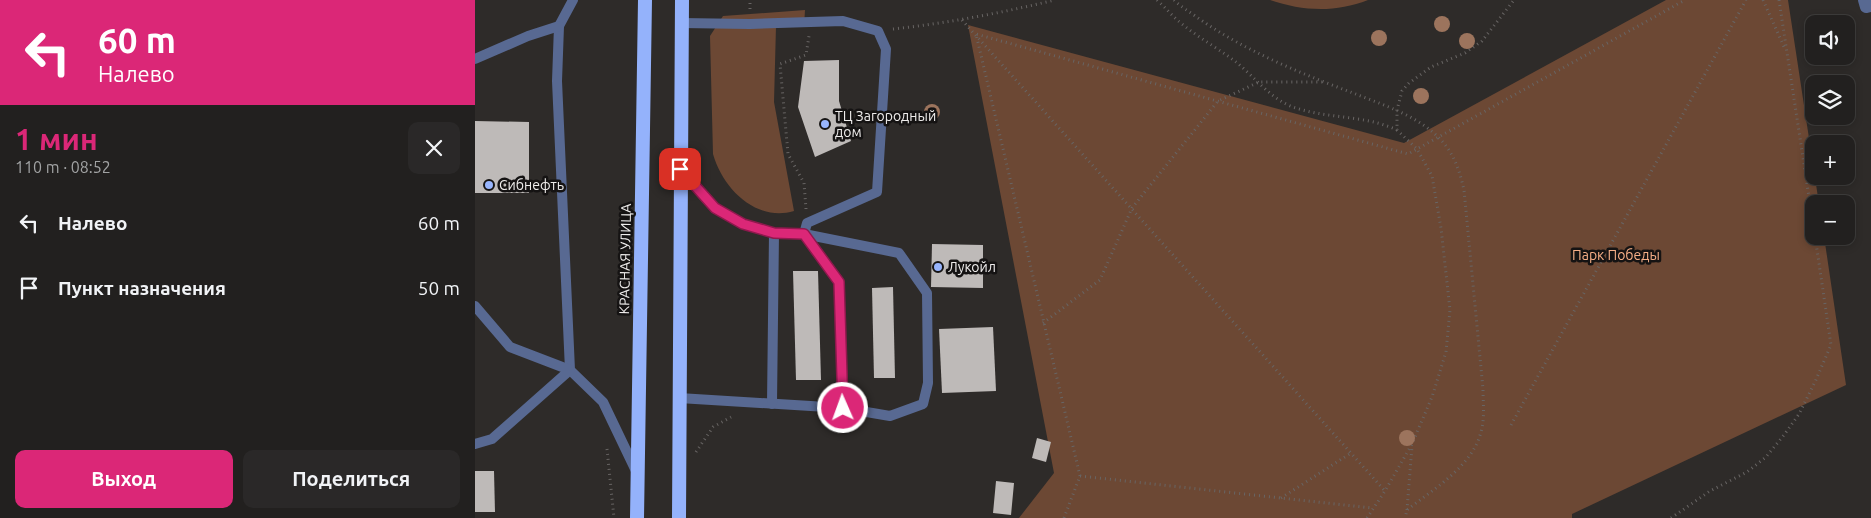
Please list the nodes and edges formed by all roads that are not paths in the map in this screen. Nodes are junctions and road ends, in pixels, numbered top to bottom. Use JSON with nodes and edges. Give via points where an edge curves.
{"nodes":[{"id":1,"x":573,"y":0,"type":"edge"},
{"id":2,"x":645,"y":0,"type":"edge"},
{"id":3,"x":682,"y":0,"type":"edge"},
{"id":4,"x":1864,"y":0,"type":"edge"},
{"id":5,"x":1871,"y":6,"type":"edge"},
{"id":6,"x":681,"y":23,"type":"junction"},
{"id":7,"x":559,"y":26,"type":"junction"},
{"id":8,"x":475,"y":59,"type":"edge"},
{"id":9,"x":680,"y":169,"type":"junction"},
{"id":10,"x":774,"y":233,"type":"junction"},
{"id":11,"x":804,"y":234,"type":"junction"},
{"id":12,"x":475,"y":306,"type":"edge"},
{"id":13,"x":570,"y":370,"type":"junction"},
{"id":14,"x":679,"y":398,"type":"junction"},
{"id":15,"x":772,"y":404,"type":"junction"},
{"id":16,"x":843,"y":408,"type":"junction"},
{"id":17,"x":475,"y":444,"type":"edge"},
{"id":18,"x":637,"y":474,"type":"junction"},
{"id":19,"x":637,"y":518,"type":"edge"},
{"id":20,"x":679,"y":518,"type":"edge"}],
"edges":[{"from":1,"to":7,"type":"lane"},
{"from":2,"to":18,"type":"highway","name":"КРАСНАЯ УЛИЦА"},
{"from":3,"to":6,"type":"highway"},
{"from":4,"to":5,"type":"street","via":[[1866,7]]},
{"from":6,"to":9,"type":"highway"},
{"from":6,"to":11,"type":"lane","via":[[843,21],[878,31],[886,49],[877,192],[807,223]]},
{"from":7,"to":8,"type":"lane"},
{"from":7,"to":13,"type":"lane","via":[[557,81]]},
{"from":9,"to":10,"type":"lane","via":[[715,208],[743,224]]},
{"from":9,"to":14,"type":"highway"},
{"from":10,"to":11,"type":"lane"},
{"from":10,"to":15,"type":"lane"},
{"from":11,"to":16,"type":"lane","via":[[839,282]]},
{"from":11,"to":16,"type":"lane","via":[[899,253],[927,293],[928,383],[923,404],[890,416]]},
{"from":12,"to":13,"type":"lane","via":[[510,348]]},
{"from":13,"to":17,"type":"lane","via":[[492,439]]},
{"from":13,"to":18,"type":"lane","via":[[603,402]]},
{"from":14,"to":15,"type":"lane"},
{"from":14,"to":20,"type":"highway"},
{"from":15,"to":16,"type":"lane"},
{"from":18,"to":19,"type":"highway","name":"КРАСНАЯ УЛИЦА"}]}
